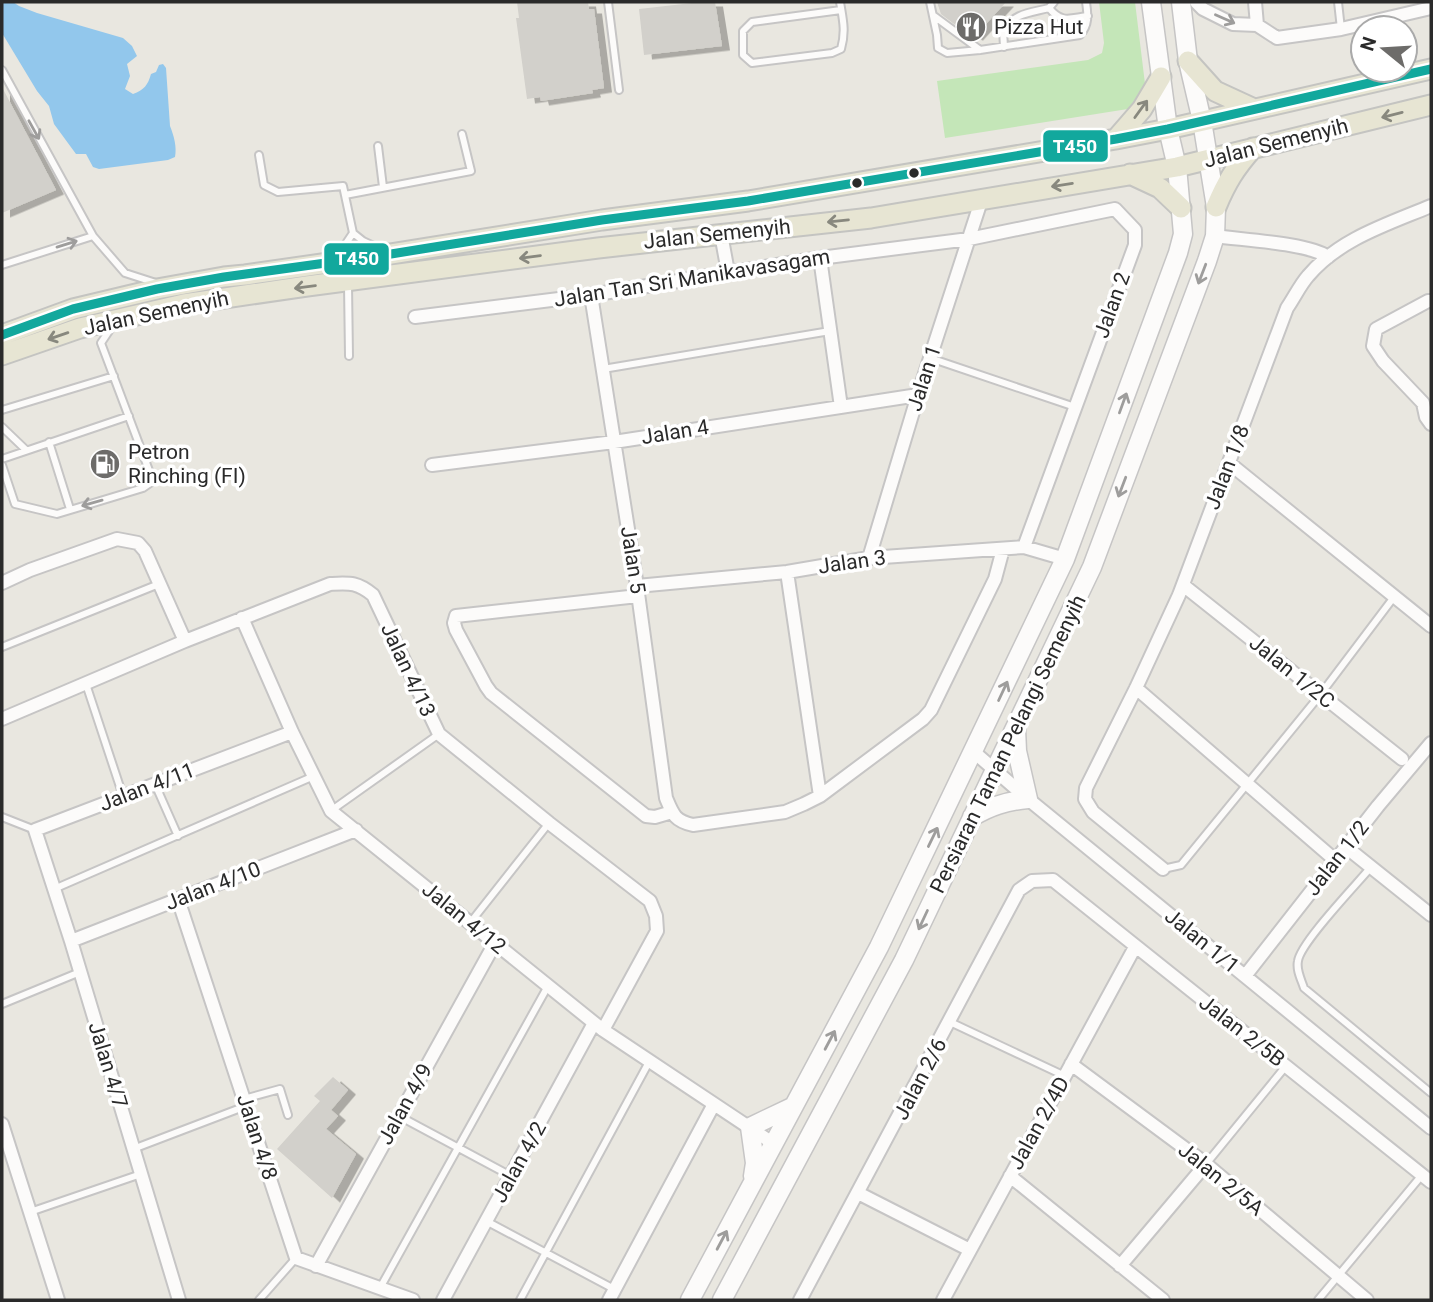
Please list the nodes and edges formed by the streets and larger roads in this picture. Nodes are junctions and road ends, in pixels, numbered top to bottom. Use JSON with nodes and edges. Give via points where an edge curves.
{"nodes":[{"id":1,"x":1151,"y":2,"type":"edge"},
{"id":2,"x":1181,"y":2,"type":"edge"},
{"id":3,"x":1196,"y":2,"type":"edge"},
{"id":4,"x":1255,"y":2,"type":"edge"},
{"id":5,"x":1428,"y":6,"type":"edge"},
{"id":6,"x":1257,"y":25,"type":"junction"},
{"id":7,"x":1188,"y":61,"type":"junction"},
{"id":8,"x":1431,"y":69,"type":"edge"},
{"id":9,"x":1161,"y":77,"type":"junction"},
{"id":10,"x":1431,"y":105,"type":"edge"},
{"id":11,"x":1254,"y":109,"type":"junction"},
{"id":12,"x":1202,"y":121,"type":"junction"},
{"id":13,"x":1168,"y":129,"type":"junction"},
{"id":14,"x":1116,"y":139,"type":"junction"},
{"id":15,"x":1253,"y":148,"type":"junction"},
{"id":16,"x":1209,"y":159,"type":"junction"},
{"id":17,"x":1177,"y":167,"type":"junction"},
{"id":18,"x":1130,"y":174,"type":"junction"},
{"id":19,"x":982,"y":198,"type":"junction"},
{"id":20,"x":1431,"y":206,"type":"edge"},
{"id":21,"x":1216,"y":207,"type":"junction"},
{"id":22,"x":1181,"y":208,"type":"junction"},
{"id":23,"x":721,"y":234,"type":"junction"},
{"id":24,"x":1215,"y":236,"type":"junction"},
{"id":25,"x":969,"y":239,"type":"junction"},
{"id":26,"x":820,"y":257,"type":"junction"},
{"id":27,"x":1328,"y":257,"type":"junction"},
{"id":28,"x":727,"y":272,"type":"junction"},
{"id":29,"x":591,"y":295,"type":"junction"},
{"id":30,"x":1431,"y":301,"type":"edge"},
{"id":31,"x":415,"y":317,"type":"dead end"},
{"id":32,"x":2,"y":335,"type":"edge"},
{"id":33,"x":2,"y":355,"type":"edge"},
{"id":34,"x":918,"y":395,"type":"junction"},
{"id":35,"x":841,"y":407,"type":"junction"},
{"id":36,"x":1431,"y":424,"type":"edge"},
{"id":37,"x":614,"y":442,"type":"junction"},
{"id":38,"x":1229,"y":463,"type":"junction"},
{"id":39,"x":432,"y":465,"type":"dead end"},
{"id":40,"x":1102,"y":541,"type":"junction"},
{"id":41,"x":1024,"y":547,"type":"junction"},
{"id":42,"x":1003,"y":549,"type":"junction"},
{"id":43,"x":869,"y":558,"type":"junction"},
{"id":44,"x":1065,"y":559,"type":"junction"},
{"id":45,"x":787,"y":572,"type":"junction"},
{"id":46,"x":2,"y":583,"type":"edge"},
{"id":47,"x":1183,"y":585,"type":"junction"},
{"id":48,"x":638,"y":591,"type":"junction"},
{"id":49,"x":1074,"y":605,"type":"junction"},
{"id":50,"x":242,"y":618,"type":"junction"},
{"id":51,"x":1431,"y":626,"type":"edge"},
{"id":52,"x":185,"y":641,"type":"junction"},
{"id":53,"x":1136,"y":688,"type":"junction"},
{"id":54,"x":2,"y":719,"type":"edge"},
{"id":55,"x":1016,"y":725,"type":"junction"},
{"id":56,"x":292,"y":732,"type":"junction"},
{"id":57,"x":1431,"y":743,"type":"edge"},
{"id":58,"x":974,"y":752,"type":"junction"},
{"id":59,"x":1402,"y":759,"type":"dead end"},
{"id":60,"x":995,"y":769,"type":"junction"},
{"id":61,"x":820,"y":796,"type":"junction"},
{"id":62,"x":1028,"y":799,"type":"junction"},
{"id":63,"x":676,"y":817,"type":"junction"},
{"id":64,"x":972,"y":817,"type":"junction"},
{"id":65,"x":35,"y":830,"type":"joint"},
{"id":66,"x":355,"y":830,"type":"junction"},
{"id":67,"x":1346,"y":847,"type":"junction"},
{"id":68,"x":1335,"y":860,"type":"junction"},
{"id":69,"x":1163,"y":869,"type":"road end"},
{"id":70,"x":1053,"y":880,"type":"joint"},
{"id":71,"x":178,"y":899,"type":"junction"},
{"id":72,"x":1431,"y":915,"type":"edge"},
{"id":73,"x":71,"y":941,"type":"junction"},
{"id":74,"x":495,"y":943,"type":"junction"},
{"id":75,"x":1135,"y":947,"type":"junction"},
{"id":76,"x":1245,"y":976,"type":"junction"},
{"id":77,"x":599,"y":1027,"type":"junction"},
{"id":78,"x":1068,"y":1070,"type":"junction"},
{"id":79,"x":714,"y":1104,"type":"junction"},
{"id":80,"x":794,"y":1106,"type":"junction"},
{"id":81,"x":2,"y":1124,"type":"edge"},
{"id":82,"x":816,"y":1124,"type":"junction"},
{"id":83,"x":750,"y":1127,"type":"junction"},
{"id":84,"x":1431,"y":1128,"type":"edge"},
{"id":85,"x":774,"y":1144,"type":"junction"},
{"id":86,"x":1206,"y":1164,"type":"junction"},
{"id":87,"x":1010,"y":1176,"type":"junction"},
{"id":88,"x":1427,"y":1179,"type":"edge"},
{"id":89,"x":751,"y":1186,"type":"junction"},
{"id":90,"x":858,"y":1193,"type":"junction"},
{"id":91,"x":778,"y":1195,"type":"junction"},
{"id":92,"x":970,"y":1250,"type":"junction"},
{"id":93,"x":316,"y":1266,"type":"junction"},
{"id":94,"x":1120,"y":1266,"type":"junction"},
{"id":95,"x":612,"y":1295,"type":"edge"},
{"id":96,"x":58,"y":1300,"type":"edge"},
{"id":97,"x":179,"y":1300,"type":"edge"},
{"id":98,"x":413,"y":1300,"type":"edge"},
{"id":99,"x":443,"y":1300,"type":"edge"},
{"id":100,"x":690,"y":1300,"type":"edge"},
{"id":101,"x":722,"y":1300,"type":"edge"},
{"id":102,"x":800,"y":1300,"type":"edge"},
{"id":103,"x":943,"y":1300,"type":"edge"},
{"id":104,"x":1164,"y":1300,"type":"edge"},
{"id":105,"x":1367,"y":1300,"type":"edge"}],
"edges":[{"from":1,"to":9,"type":"street","name":"Persiaran Taman Pelangi Semenyih"},
{"from":2,"to":7,"type":"street","name":"Persiaran Taman Pelangi Semenyih"},
{"from":3,"to":6,"type":"street","one_way":true,"via":[[1233,23]]},
{"from":4,"to":6,"type":"street"},
{"from":5,"to":6,"type":"street","via":[[1341,29],[1277,38]]},
{"from":7,"to":11,"type":"main road","via":[[1215,91]]},
{"from":7,"to":12,"type":"street","name":"Persiaran Taman Pelangi Semenyih"},
{"from":8,"to":11,"type":"main road","name":"Jalan Semenyih"},
{"from":9,"to":13,"type":"street","name":"Persiaran Taman Pelangi Semenyih"},
{"from":14,"to":9,"type":"main road","one_way":true},
{"from":10,"to":15,"type":"main road","name":"Jalan Semenyih","one_way":true},
{"from":11,"to":12,"type":"main road","name":"Jalan Semenyih"},
{"from":12,"to":13,"type":"main road","name":"Jalan Semenyih"},
{"from":12,"to":16,"type":"street","name":"Persiaran Taman Pelangi Semenyih"},
{"from":13,"to":14,"type":"main road","name":"Jalan Semenyih"},
{"from":13,"to":17,"type":"street","name":"Persiaran Taman Pelangi Semenyih"},
{"from":14,"to":32,"type":"main road","name":"Jalan Semenyih","via":[[748,201],[224,277],[73,309]]},
{"from":15,"to":16,"type":"main road","name":"Jalan Semenyih"},
{"from":15,"to":21,"type":"main road","via":[[1236,167]]},
{"from":16,"to":17,"type":"main road","name":"Jalan Semenyih"},
{"from":16,"to":21,"type":"street","name":"Persiaran Taman Pelangi Semenyih"},
{"from":17,"to":18,"type":"main road","name":"Jalan Semenyih"},
{"from":17,"to":22,"type":"street","name":"Persiaran Taman Pelangi Semenyih"},
{"from":18,"to":19,"type":"main road","name":"Jalan Semenyih","one_way":true},
{"from":18,"to":22,"type":"main road","via":[[1160,188]]},
{"from":19,"to":23,"type":"main road","name":"Jalan Semenyih","one_way":true,"via":[[871,218]]},
{"from":19,"to":25,"type":"street","name":"Jalan 1"},
{"from":20,"to":27,"type":"street","name":"Jalan 1/8","via":[[1375,229]]},
{"from":21,"to":24,"type":"street","name":"Persiaran Taman Pelangi Semenyih"},
{"from":44,"to":22,"type":"street","name":"Persiaran Taman Pelangi Semenyih","one_way":true,"via":[[1178,253],[1183,234]]},
{"from":23,"to":28,"type":"street"},
{"from":23,"to":33,"type":"main road","name":"Jalan Semenyih","one_way":true,"via":[[184,304],[80,328]]},
{"from":24,"to":27,"type":"street","via":[[1305,248]]},
{"from":24,"to":40,"type":"street","name":"Persiaran Taman Pelangi Semenyih","one_way":true},
{"from":25,"to":26,"type":"street","name":"Jalan Tan Sri Manikavasagam"},
{"from":25,"to":34,"type":"street","name":"Jalan 1"},
{"from":25,"to":41,"type":"street","name":"Jalan 2","via":[[1115,209],[1135,230],[1135,245]]},
{"from":26,"to":28,"type":"street","name":"Jalan Tan Sri Manikavasagam"},
{"from":26,"to":35,"type":"street"},
{"from":27,"to":38,"type":"street","name":"Jalan 1/8","via":[[1308,276],[1287,308]]},
{"from":28,"to":29,"type":"street","name":"Jalan Tan Sri Manikavasagam"},
{"from":29,"to":31,"type":"street","name":"Jalan Tan Sri Manikavasagam"},
{"from":29,"to":37,"type":"street","name":"Jalan 5"},
{"from":30,"to":36,"type":"street","via":[[1376,329],[1373,346],[1423,403]]},
{"from":34,"to":35,"type":"street","name":"Jalan 4"},
{"from":34,"to":43,"type":"street","name":"Jalan 1"},
{"from":35,"to":37,"type":"street","name":"Jalan 4"},
{"from":37,"to":39,"type":"street","name":"Jalan 4"},
{"from":37,"to":48,"type":"street","name":"Jalan 5"},
{"from":38,"to":47,"type":"street","name":"Jalan 1/8"},
{"from":38,"to":51,"type":"street"},
{"from":40,"to":44,"type":"street","via":[[1094,550]]},
{"from":40,"to":49,"type":"street","name":"Persiaran Taman Pelangi Semenyih"},
{"from":41,"to":42,"type":"street","name":"Jalan 3"},
{"from":41,"to":44,"type":"street","name":"Jalan 3"},
{"from":42,"to":43,"type":"street","name":"Jalan 3"},
{"from":42,"to":61,"type":"street","via":[[995,579],[927,715]]},
{"from":43,"to":45,"type":"street","name":"Jalan 3"},
{"from":44,"to":49,"type":"street","via":[[1074,586]]},
{"from":58,"to":44,"type":"street","name":"Persiaran Taman Pelangi Semenyih","one_way":true},
{"from":45,"to":48,"type":"street","name":"Jalan 3"},
{"from":45,"to":61,"type":"street"},
{"from":46,"to":52,"type":"street","via":[[117,539],[138,543]]},
{"from":47,"to":53,"type":"street","name":"Jalan 1/8"},
{"from":47,"to":59,"type":"street","name":"Jalan 1/2C"},
{"from":48,"to":63,"type":"street","name":"Jalan 5","via":[[666,797]]},
{"from":48,"to":63,"type":"street","name":"Jalan 3","via":[[456,616],[454,623],[491,693],[646,816]]},
{"from":49,"to":55,"type":"street","name":"Persiaran Taman Pelangi Semenyih"},
{"from":50,"to":52,"type":"street","name":"Jalan 4/13"},
{"from":50,"to":56,"type":"street","name":"Jalan 4/12"},
{"from":50,"to":77,"type":"street","name":"Jalan 4/13","via":[[330,584],[360,584],[373,595],[439,734],[650,901],[657,931]]},
{"from":52,"to":54,"type":"street","name":"Jalan 4/13"},
{"from":53,"to":68,"type":"street"},
{"from":53,"to":69,"type":"street","name":"Jalan 1/8","via":[[1086,788],[1085,799],[1094,813]]},
{"from":55,"to":60,"type":"street","name":"Persiaran Taman Pelangi Semenyih"},
{"from":55,"to":62,"type":"street"},
{"from":56,"to":65,"type":"street","name":"Jalan 4/11"},
{"from":56,"to":66,"type":"street","name":"Jalan 4/12","via":[[331,811]]},
{"from":57,"to":67,"type":"street","name":"Jalan 1/2"},
{"from":58,"to":60,"type":"street","name":"Jalan 1/1"},
{"from":80,"to":58,"type":"street","name":"Persiaran Taman Pelangi Semenyih","one_way":true,"via":[[879,947]]},
{"from":60,"to":62,"type":"street","name":"Jalan 1/1"},
{"from":60,"to":64,"type":"street","name":"Persiaran Taman Pelangi Semenyih"},
{"from":61,"to":63,"type":"street","via":[[785,812],[694,825]]},
{"from":62,"to":64,"type":"street","via":[[989,807]]},
{"from":62,"to":76,"type":"street","name":"Jalan 1/1"},
{"from":64,"to":82,"type":"street","name":"Persiaran Taman Pelangi Semenyih","one_way":true,"via":[[904,960]]},
{"from":65,"to":73,"type":"street","name":"Jalan 4/7"},
{"from":66,"to":71,"type":"street","name":"Jalan 4/10"},
{"from":66,"to":74,"type":"street","name":"Jalan 4/12"},
{"from":67,"to":68,"type":"street","name":"Jalan 1/2"},
{"from":67,"to":72,"type":"street"},
{"from":68,"to":76,"type":"street","name":"Jalan 1/2"},
{"from":70,"to":75,"type":"street","name":"Jalan 2/5B"},
{"from":70,"to":90,"type":"street","name":"Jalan 2/6","via":[[1032,880],[1020,890]]},
{"from":71,"to":73,"type":"street","name":"Jalan 4/10"},
{"from":71,"to":93,"type":"street","name":"Jalan 4/8","via":[[296,1258]]},
{"from":73,"to":97,"type":"street","name":"Jalan 4/7"},
{"from":74,"to":77,"type":"street","name":"Jalan 4/12"},
{"from":74,"to":93,"type":"street","name":"Jalan 4/9"},
{"from":75,"to":78,"type":"street","name":"Jalan 2/4D"},
{"from":75,"to":88,"type":"street","name":"Jalan 2/5B"},
{"from":76,"to":84,"type":"street","name":"Jalan 1/1"},
{"from":77,"to":79,"type":"street","name":"Jalan 4/12"},
{"from":77,"to":99,"type":"street","name":"Jalan 4/2"},
{"from":78,"to":86,"type":"street","name":"Jalan 2/5A"},
{"from":78,"to":87,"type":"street","name":"Jalan 2/4D"},
{"from":79,"to":83,"type":"street","name":"Jalan 4/12"},
{"from":79,"to":95,"type":"street"},
{"from":80,"to":83,"type":"street"},
{"from":80,"to":85,"type":"street","name":"Persiaran Taman Pelangi Semenyih"},
{"from":81,"to":96,"type":"street"},
{"from":82,"to":85,"type":"street","via":[[797,1137]]},
{"from":82,"to":91,"type":"street","name":"Persiaran Taman Pelangi Semenyih"},
{"from":83,"to":85,"type":"street","name":"Jalan 4/12"},
{"from":83,"to":89,"type":"street","via":[[755,1163]]},
{"from":85,"to":89,"type":"street","name":"Persiaran Taman Pelangi Semenyih"},
{"from":85,"to":91,"type":"street","via":[[781,1161]]},
{"from":86,"to":94,"type":"street"},
{"from":86,"to":105,"type":"street","name":"Jalan 2/5A"},
{"from":87,"to":92,"type":"street","name":"Jalan 2/4D"},
{"from":87,"to":94,"type":"street"},
{"from":100,"to":89,"type":"street","name":"Persiaran Taman Pelangi Semenyih","one_way":true},
{"from":90,"to":92,"type":"street"},
{"from":90,"to":102,"type":"street","name":"Jalan 2/6"},
{"from":91,"to":101,"type":"street","name":"Persiaran Taman Pelangi Semenyih"},
{"from":92,"to":103,"type":"street","name":"Jalan 2/4D"},
{"from":93,"to":98,"type":"street"},
{"from":94,"to":104,"type":"street"}]}
